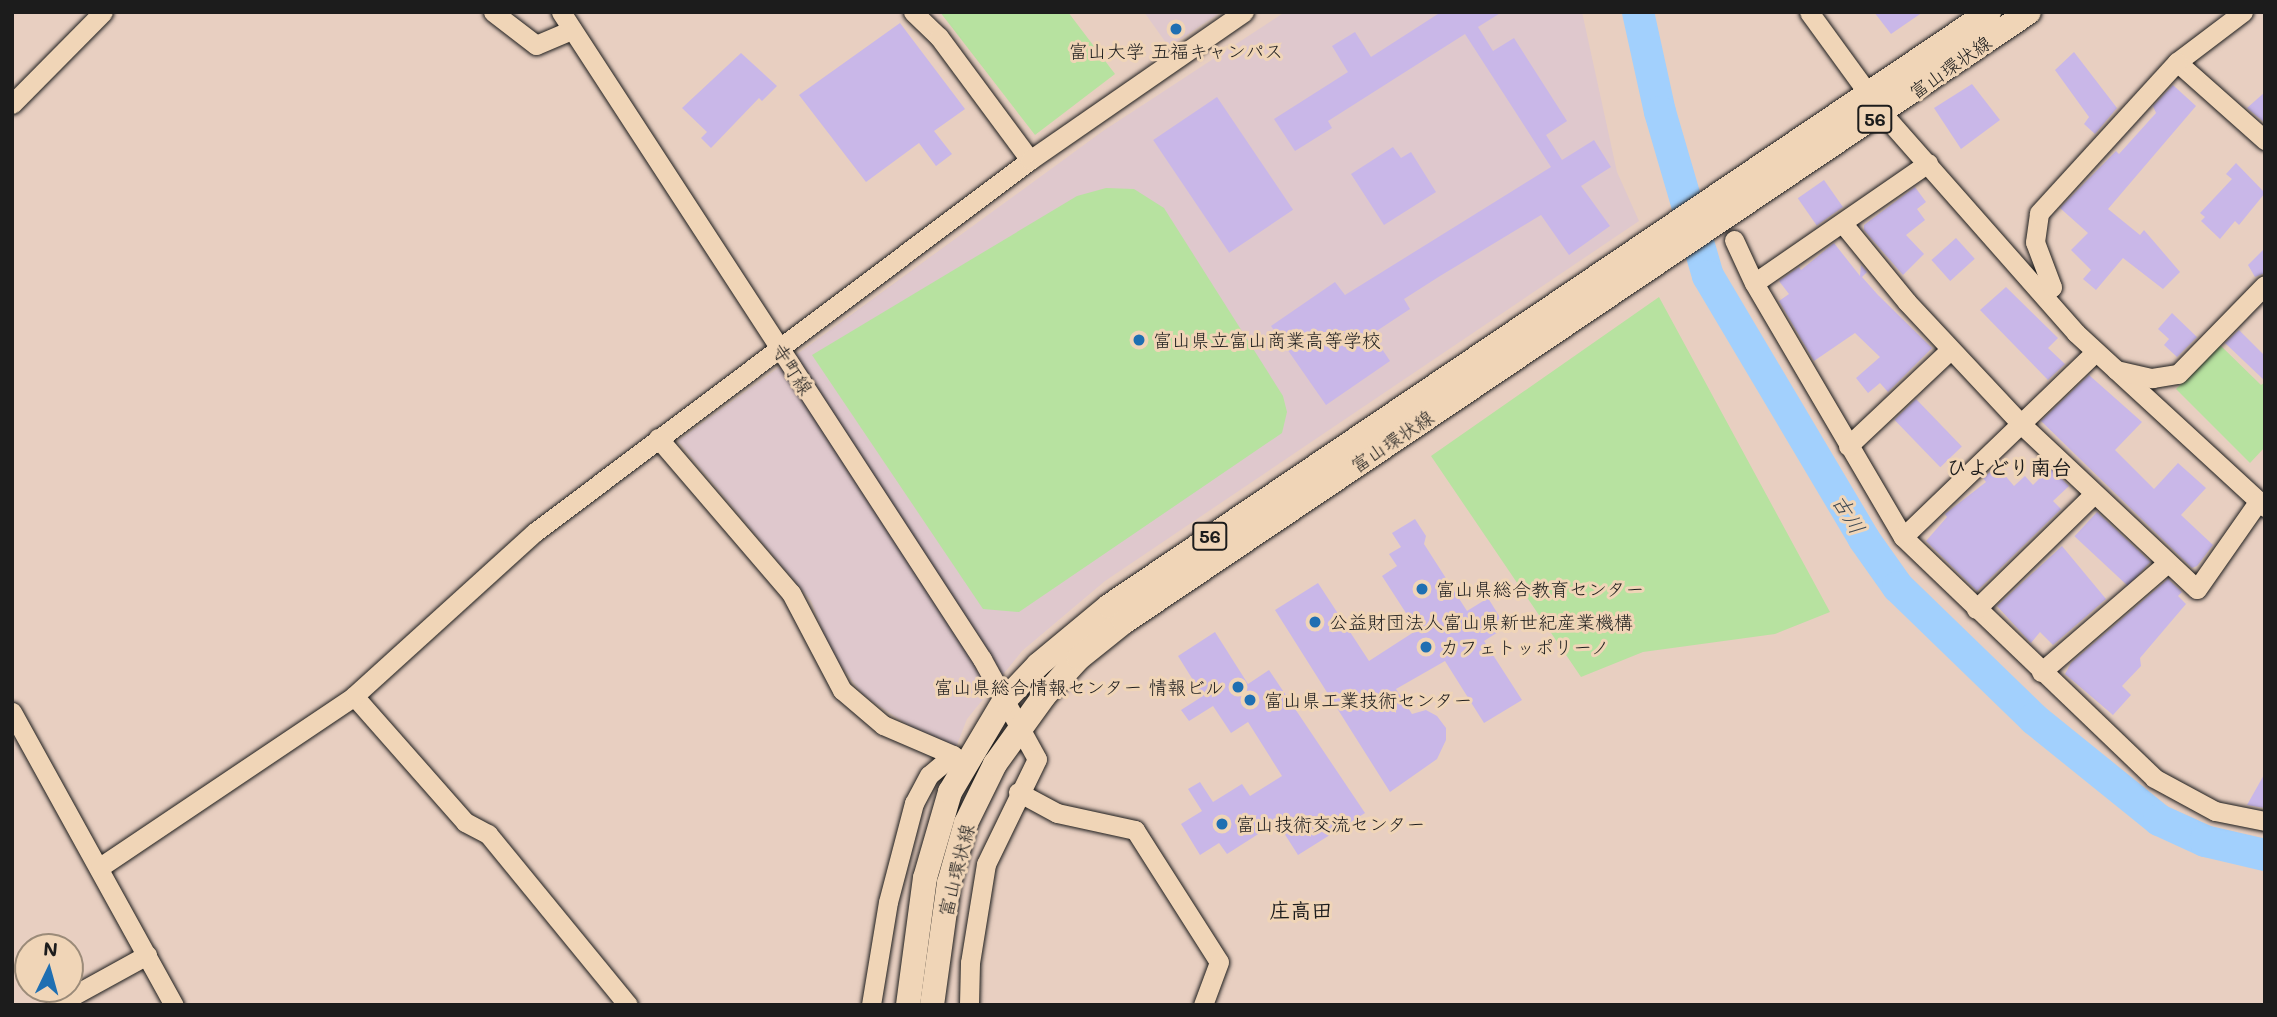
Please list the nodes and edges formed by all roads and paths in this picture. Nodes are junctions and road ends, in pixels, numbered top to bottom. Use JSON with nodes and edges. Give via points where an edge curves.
{"nodes":[{"id":1,"x":103,"y":12,"type":"edge"},
{"id":2,"x":494,"y":12,"type":"edge"},
{"id":3,"x":561,"y":12,"type":"edge"},
{"id":4,"x":913,"y":12,"type":"edge"},
{"id":5,"x":1244,"y":12,"type":"edge"},
{"id":6,"x":1809,"y":12,"type":"edge"},
{"id":7,"x":1989,"y":12,"type":"edge"},
{"id":8,"x":2029,"y":12,"type":"edge"},
{"id":9,"x":2230,"y":16,"type":"edge"},
{"id":10,"x":572,"y":30,"type":"junction"},
{"id":11,"x":2177,"y":62,"type":"junction"},
{"id":12,"x":14,"y":100,"type":"edge"},
{"id":13,"x":1876,"y":104,"type":"junction"},
{"id":14,"x":2265,"y":140,"type":"edge"},
{"id":15,"x":1030,"y":160,"type":"junction"},
{"id":16,"x":1928,"y":163,"type":"junction"},
{"id":17,"x":1722,"y":220,"type":"junction"},
{"id":18,"x":1844,"y":225,"type":"junction"},
{"id":19,"x":1662,"y":246,"type":"junction"},
{"id":20,"x":1754,"y":283,"type":"junction"},
{"id":21,"x":2265,"y":285,"type":"edge"},
{"id":22,"x":2043,"y":295,"type":"junction"},
{"id":23,"x":778,"y":346,"type":"junction"},
{"id":24,"x":1950,"y":350,"type":"junction"},
{"id":25,"x":2095,"y":352,"type":"junction"},
{"id":26,"x":2116,"y":370,"type":"junction"},
{"id":27,"x":2021,"y":424,"type":"junction"},
{"id":28,"x":658,"y":438,"type":"junction"},
{"id":29,"x":1848,"y":446,"type":"junction"},
{"id":30,"x":2094,"y":494,"type":"junction"},
{"id":31,"x":2262,"y":504,"type":"edge"},
{"id":32,"x":1903,"y":537,"type":"junction"},
{"id":33,"x":2166,"y":564,"type":"junction"},
{"id":34,"x":1976,"y":609,"type":"junction"},
{"id":35,"x":2041,"y":672,"type":"junction"},
{"id":36,"x":354,"y":696,"type":"junction"},
{"id":37,"x":1004,"y":701,"type":"junction"},
{"id":38,"x":12,"y":712,"type":"edge"},
{"id":39,"x":1020,"y":728,"type":"junction"},
{"id":40,"x":1018,"y":792,"type":"junction"},
{"id":41,"x":2265,"y":821,"type":"edge"},
{"id":42,"x":100,"y":867,"type":"junction"},
{"id":43,"x":147,"y":955,"type":"junction"},
{"id":44,"x":925,"y":960,"type":"junction"},
{"id":45,"x":56,"y":1005,"type":"edge"},
{"id":46,"x":174,"y":1005,"type":"edge"},
{"id":47,"x":628,"y":1005,"type":"edge"},
{"id":48,"x":871,"y":1005,"type":"edge"},
{"id":49,"x":908,"y":1005,"type":"edge"},
{"id":50,"x":932,"y":1005,"type":"edge"},
{"id":51,"x":969,"y":1005,"type":"edge"},
{"id":52,"x":1203,"y":1005,"type":"edge"}],
"edges":[{"from":1,"to":12,"type":"street"},
{"from":2,"to":10,"type":"street","via":[[536,45]]},
{"from":3,"to":10,"type":"street","name":"寺町線"},
{"from":4,"to":15,"type":"street","via":[[939,37]]},
{"from":5,"to":15,"type":"street"},
{"from":6,"to":13,"type":"street"},
{"from":7,"to":13,"type":"main road","name":"富山環状線","number":"56"},
{"from":8,"to":13,"type":"main road","name":"富山環状線","number":"56"},
{"from":9,"to":11,"type":"street"},
{"from":10,"to":23,"type":"street","name":"寺町線"},
{"from":11,"to":14,"type":"street"},
{"from":11,"to":22,"type":"street","via":[[2039,213],[2035,242],[2052,286]]},
{"from":13,"to":16,"type":"street"},
{"from":13,"to":17,"type":"main road","name":"富山環状線","number":"56"},
{"from":15,"to":23,"type":"street"},
{"from":16,"to":18,"type":"street"},
{"from":16,"to":22,"type":"street"},
{"from":17,"to":19,"type":"main road","name":"富山環状線","number":"56"},
{"from":17,"to":20,"type":"street"},
{"from":18,"to":20,"type":"street"},
{"from":18,"to":24,"type":"street"},
{"from":19,"to":37,"type":"main road","name":"富山環状線","number":"56","via":[[1109,606],[1038,664]]},
{"from":19,"to":39,"type":"main road","name":"富山環状線","number":"56","via":[[1124,622],[1079,658]]},
{"from":20,"to":29,"type":"street"},
{"from":21,"to":26,"type":"street","via":[[2178,374],[2152,378]]},
{"from":22,"to":25,"type":"street"},
{"from":23,"to":28,"type":"street"},
{"from":23,"to":37,"type":"street","name":"寺町線","via":[[982,659]]},
{"from":24,"to":27,"type":"street"},
{"from":24,"to":29,"type":"street"},
{"from":25,"to":26,"type":"street"},
{"from":25,"to":27,"type":"street"},
{"from":26,"to":31,"type":"street"},
{"from":27,"to":30,"type":"street"},
{"from":27,"to":32,"type":"street"},
{"from":28,"to":36,"type":"street","via":[[536,532]]},
{"from":28,"to":48,"type":"street","via":[[791,593],[842,690],[883,725],[953,755],[929,775],[914,803],[888,902]]},
{"from":29,"to":32,"type":"street"},
{"from":30,"to":33,"type":"street"},
{"from":30,"to":34,"type":"street"},
{"from":31,"to":33,"type":"street","via":[[2197,589]]},
{"from":32,"to":34,"type":"street"},
{"from":33,"to":35,"type":"street"},
{"from":34,"to":35,"type":"street"},
{"from":35,"to":41,"type":"street","via":[[2154,778],[2215,811]]},
{"from":36,"to":42,"type":"street"},
{"from":36,"to":47,"type":"street","via":[[466,822],[488,834]]},
{"from":37,"to":39,"type":"street","name":"寺町線"},
{"from":37,"to":44,"type":"main road","name":"富山環状線","number":"56","via":[[950,792],[925,878]]},
{"from":38,"to":42,"type":"street"},
{"from":39,"to":40,"type":"street","name":"寺町線","via":[[1037,759]]},
{"from":39,"to":44,"type":"main road","name":"富山環状線","number":"56","via":[[990,772],[966,823]]},
{"from":40,"to":51,"type":"street","via":[[986,864],[970,963]]},
{"from":40,"to":52,"type":"street","via":[[1057,813],[1135,830],[1219,962]]},
{"from":42,"to":43,"type":"street"},
{"from":43,"to":45,"type":"street"},
{"from":43,"to":46,"type":"street"},
{"from":44,"to":49,"type":"main road","name":"富山環状線","number":"56"},
{"from":44,"to":50,"type":"main road","name":"富山環状線","number":"56"}]}
